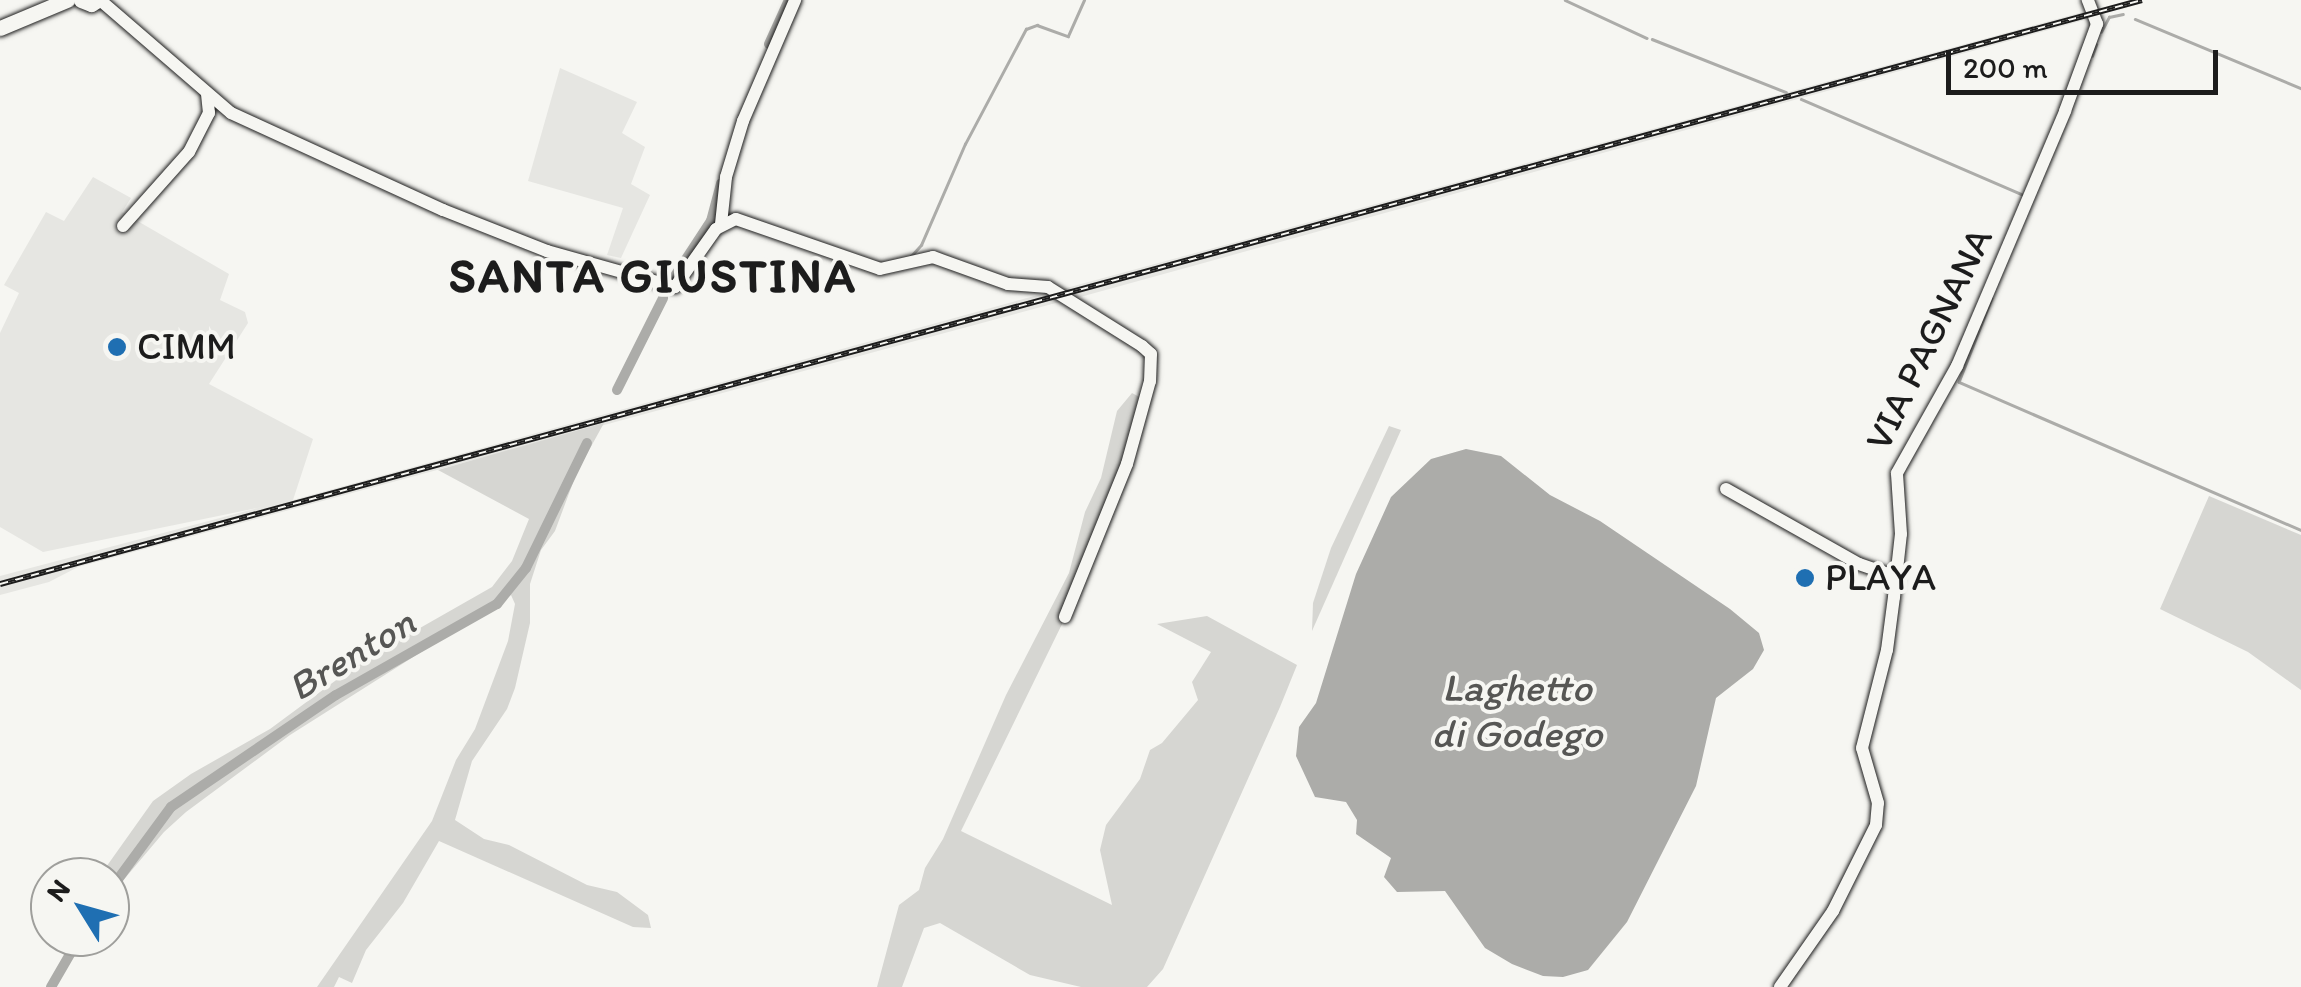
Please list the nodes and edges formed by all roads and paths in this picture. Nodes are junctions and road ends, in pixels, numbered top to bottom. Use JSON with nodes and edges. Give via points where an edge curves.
{"nodes":[{"id":1,"x":67,"y":0,"type":"edge"},
{"id":2,"x":82,"y":0,"type":"edge"},
{"id":3,"x":99,"y":0,"type":"edge"},
{"id":4,"x":795,"y":0,"type":"edge"},
{"id":5,"x":2088,"y":0,"type":"edge"},
{"id":6,"x":0,"y":28,"type":"edge"},
{"id":7,"x":207,"y":92,"type":"junction"},
{"id":8,"x":721,"y":217,"type":"junction"},
{"id":9,"x":123,"y":226,"type":"dead end"},
{"id":10,"x":1726,"y":489,"type":"dead end"},
{"id":11,"x":1897,"y":577,"type":"junction"},
{"id":12,"x":1065,"y":618,"type":"dead end"},
{"id":13,"x":1780,"y":987,"type":"edge"}],
"edges":[{"from":1,"to":6,"type":"main road"},
{"from":2,"to":3,"type":"main road"},
{"from":3,"to":7,"type":"street"},
{"from":4,"to":8,"type":"street","via":[[748,105]]},
{"from":5,"to":11,"type":"street","name":"VIA PAGNANA","via":[[2095,34],[1957,366],[1897,473]]},
{"from":7,"to":8,"type":"street","via":[[230,113],[442,210],[547,251],[666,284],[679,285]]},
{"from":7,"to":9,"type":"street","via":[[209,113],[189,152]]},
{"from":8,"to":12,"type":"street","via":[[880,269],[933,257],[1008,284],[1048,287],[1151,354],[1127,464]]},
{"from":10,"to":11,"type":"street","via":[[1860,564]]},
{"from":11,"to":13,"type":"street","name":"VIA PAGNANA","via":[[1885,660],[1863,735],[1864,769],[1878,803],[1876,826],[1833,912]]}]}
